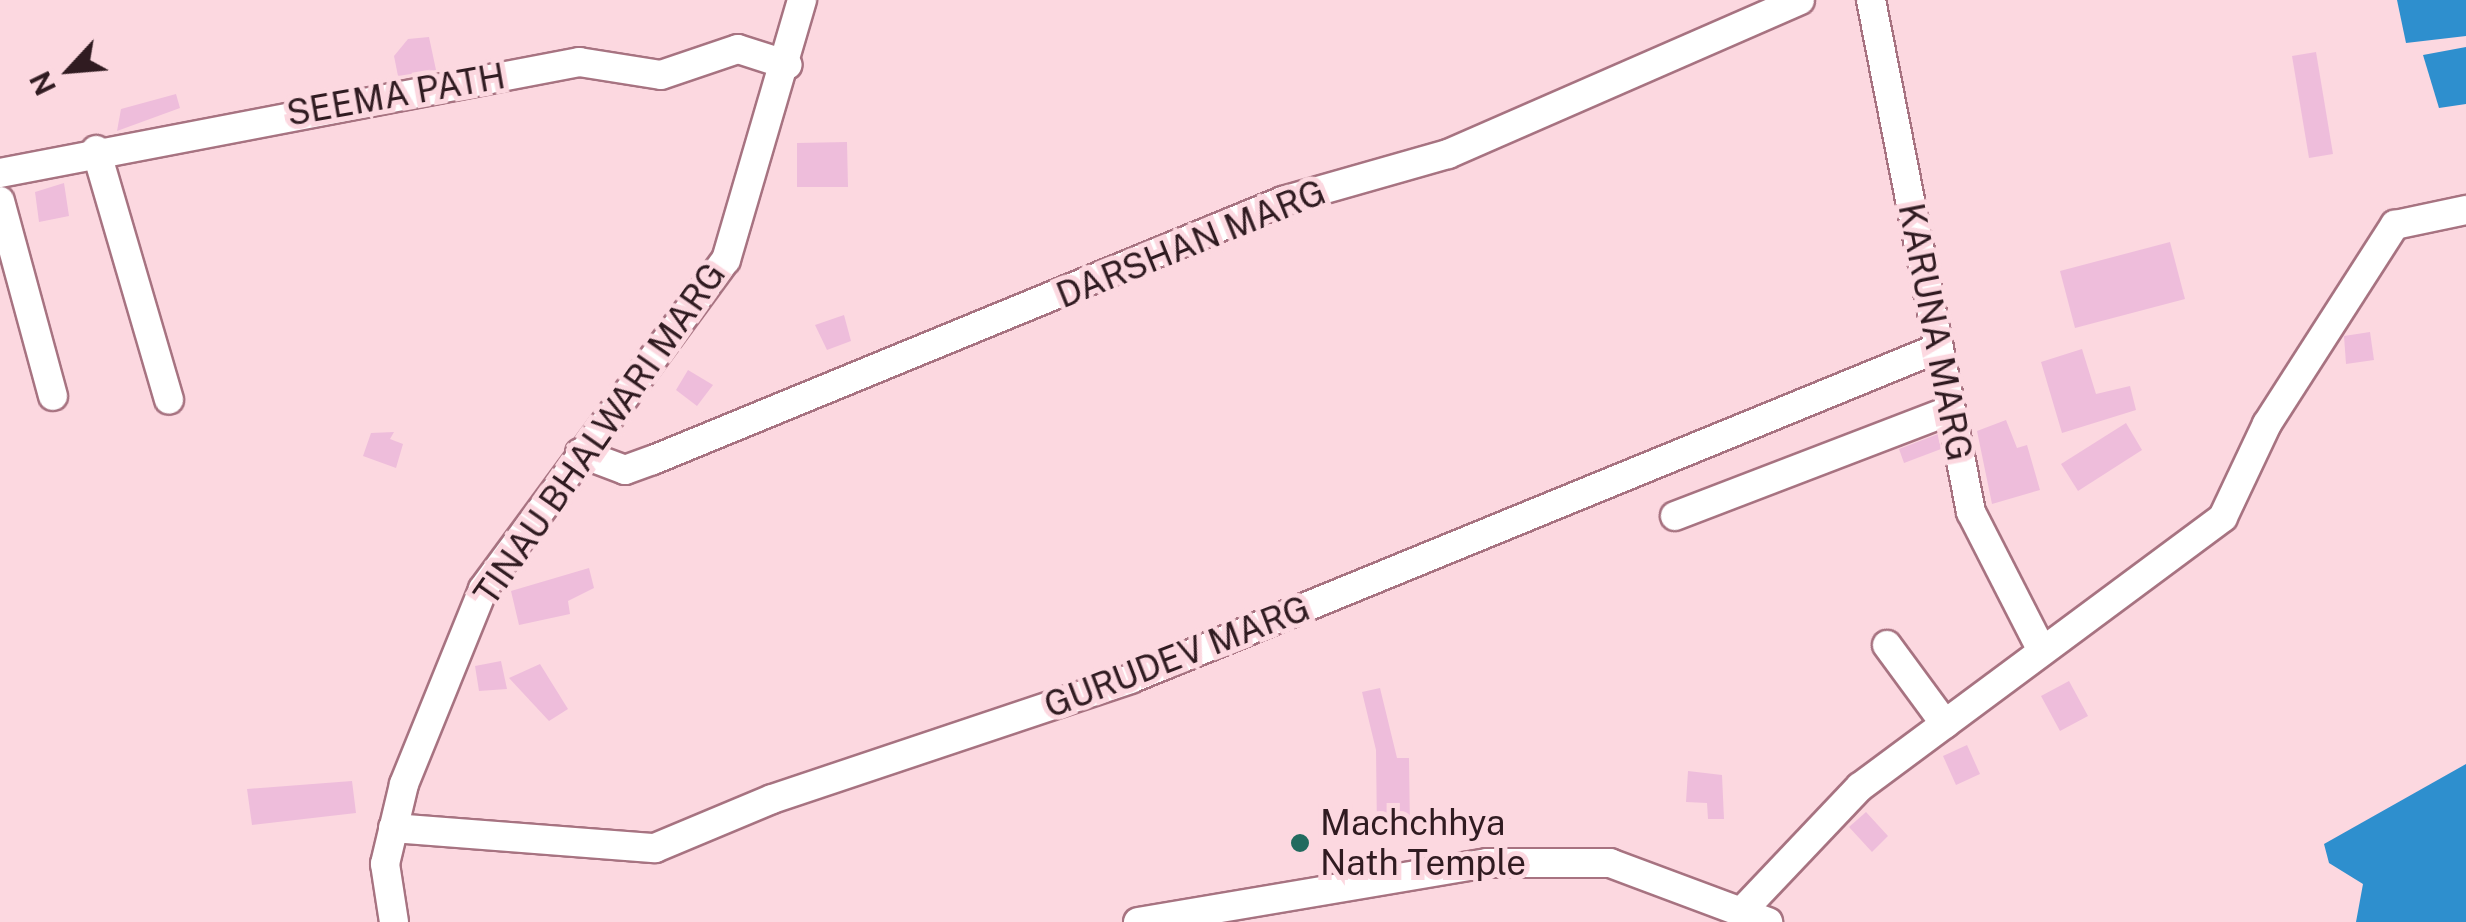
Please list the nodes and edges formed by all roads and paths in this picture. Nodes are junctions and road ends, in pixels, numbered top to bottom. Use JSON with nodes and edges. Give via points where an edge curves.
{"nodes":[{"id":1,"x":802,"y":0,"type":"edge"},
{"id":2,"x":1800,"y":0,"type":"edge"},
{"id":3,"x":1872,"y":0,"type":"edge"},
{"id":4,"x":788,"y":64,"type":"junction"},
{"id":5,"x":96,"y":150,"type":"junction"},
{"id":6,"x":0,"y":173,"type":"edge"},
{"id":7,"x":0,"y":201,"type":"edge"},
{"id":8,"x":2466,"y":210,"type":"edge"},
{"id":9,"x":1936,"y":349,"type":"junction"},
{"id":10,"x":54,"y":396,"type":"dead end"},
{"id":11,"x":169,"y":400,"type":"dead end"},
{"id":12,"x":1948,"y":411,"type":"junction"},
{"id":13,"x":580,"y":453,"type":"junction"},
{"id":14,"x":1675,"y":516,"type":"dead end"},
{"id":15,"x":1887,"y":646,"type":"dead end"},
{"id":16,"x":2041,"y":650,"type":"junction"},
{"id":17,"x":1945,"y":724,"type":"junction"},
{"id":18,"x":393,"y":828,"type":"junction"},
{"id":19,"x":1757,"y":915,"type":"edge"},
{"id":20,"x":394,"y":922,"type":"edge"},
{"id":21,"x":1138,"y":922,"type":"edge"}],
"edges":[{"from":1,"to":4,"type":"street","name":"TINAU BHALWARI MARG"},
{"from":2,"to":13,"type":"street","name":"DARSHAN MARG","via":[[1448,154],[1283,202],[654,460],[625,470]]},
{"from":3,"to":9,"type":"street","name":"KARUNA MARG"},
{"from":4,"to":5,"type":"street","name":"SEEMA PATH","via":[[738,49],[661,75],[579,62]]},
{"from":4,"to":13,"type":"street","name":"TINAU BHALWARI MARG","via":[[726,260]]},
{"from":5,"to":6,"type":"street","name":"SEEMA PATH"},
{"from":5,"to":11,"type":"street"},
{"from":7,"to":10,"type":"street"},
{"from":8,"to":16,"type":"street","via":[[2395,225],[2267,424],[2223,517]]},
{"from":9,"to":12,"type":"street","name":"KARUNA MARG"},
{"from":9,"to":18,"type":"street","name":"GURUDEV MARG","via":[[1130,679],[772,798],[655,848]]},
{"from":12,"to":14,"type":"street"},
{"from":12,"to":16,"type":"street","name":"KARUNA MARG","via":[[1989,560]]},
{"from":13,"to":18,"type":"street","name":"TINAU BHALWARI MARG","via":[[483,588]]},
{"from":15,"to":17,"type":"street"},
{"from":16,"to":17,"type":"street"},
{"from":17,"to":19,"type":"street","via":[[1860,787]]},
{"from":18,"to":20,"type":"street","name":"TINAU BHALWARI MARG","via":[[385,864]]},
{"from":19,"to":21,"type":"street","via":[[1610,863],[1487,863]]}]}
